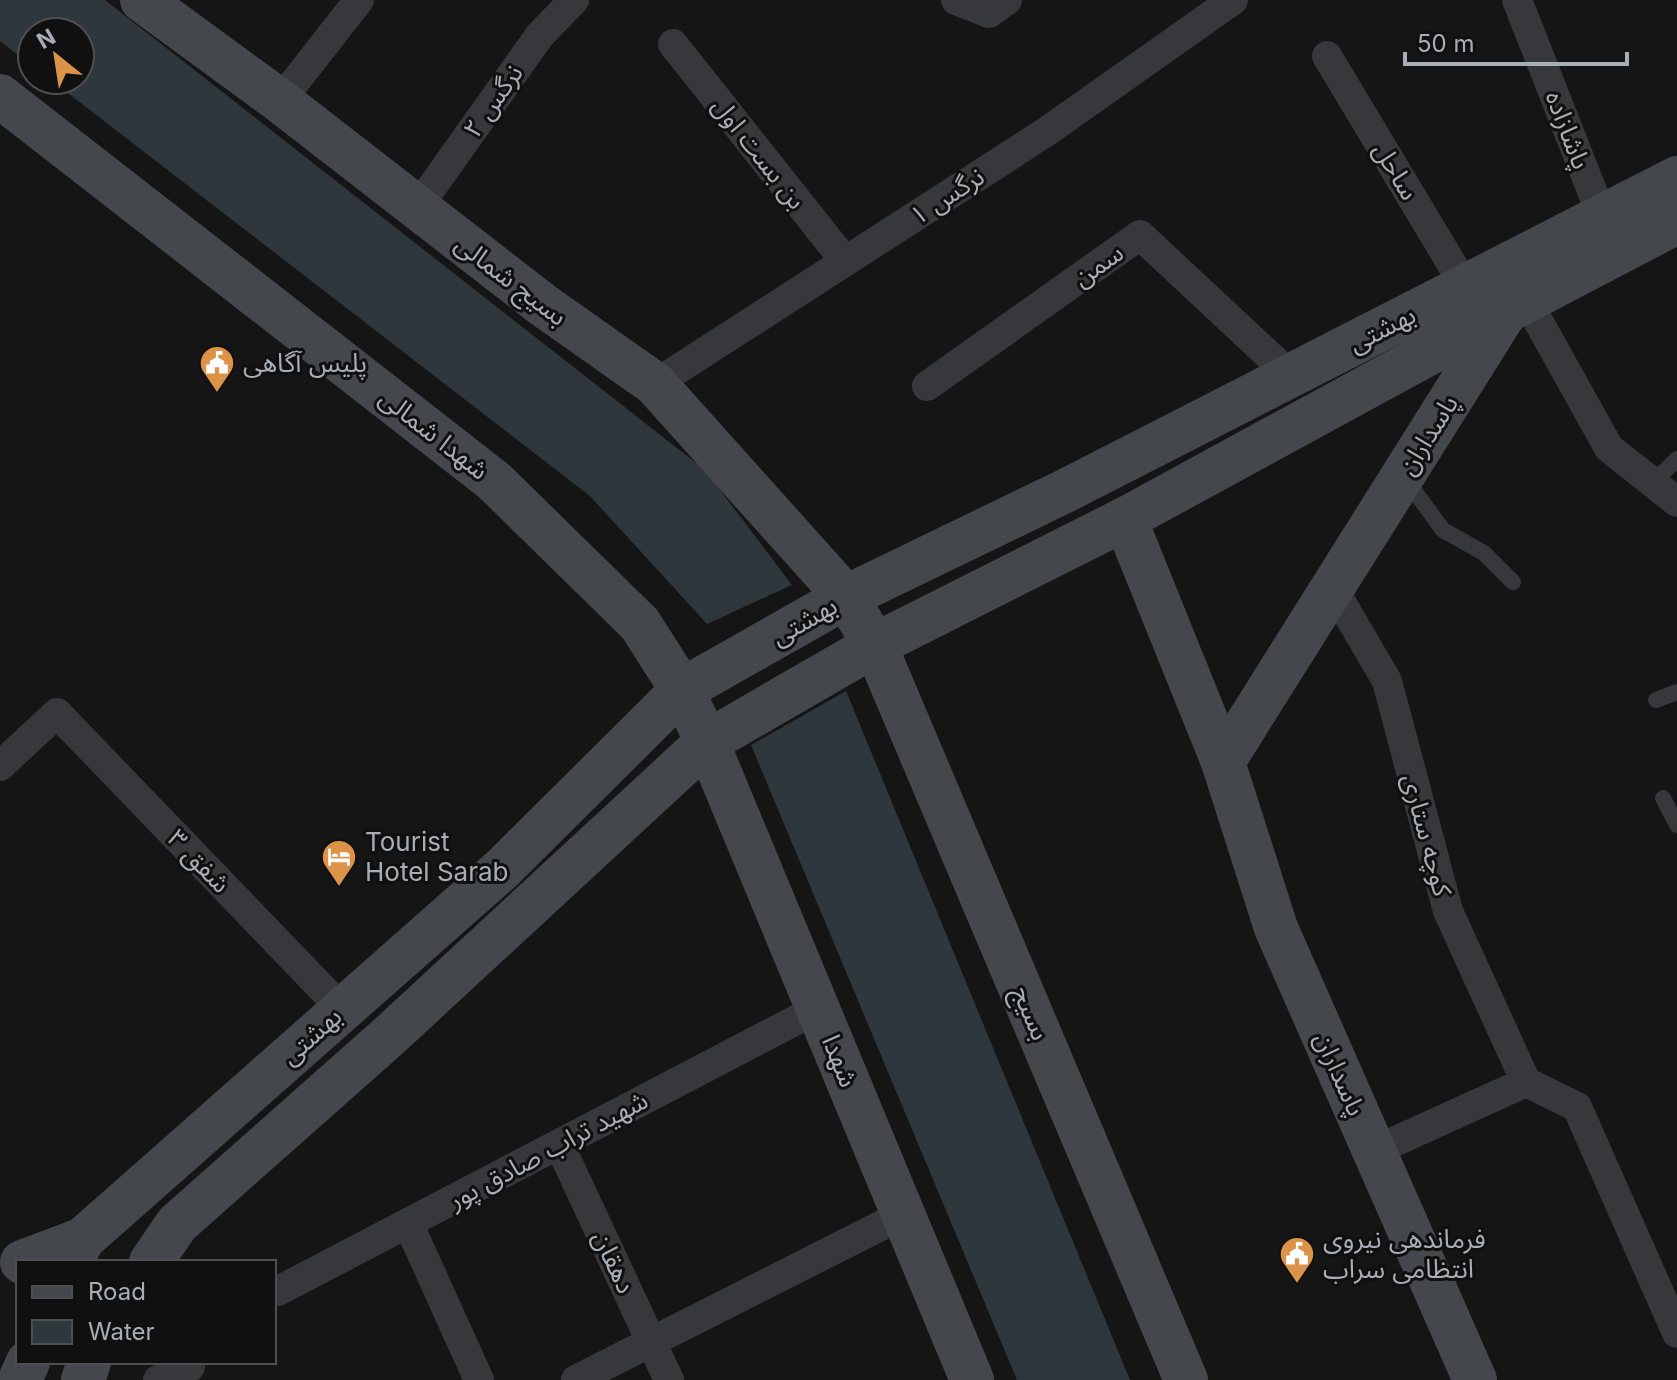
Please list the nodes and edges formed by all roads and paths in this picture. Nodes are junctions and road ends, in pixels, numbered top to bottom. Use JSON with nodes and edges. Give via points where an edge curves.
{"nodes":[{"id":1,"x":359,"y":0,"type":"edge"},
{"id":2,"x":574,"y":0,"type":"edge"},
{"id":3,"x":956,"y":0,"type":"edge"},
{"id":4,"x":1007,"y":0,"type":"edge"},
{"id":5,"x":1233,"y":0,"type":"edge"},
{"id":6,"x":1517,"y":0,"type":"edge"},
{"id":7,"x":150,"y":3,"type":"edge"},
{"id":8,"x":673,"y":44,"type":"dead end"},
{"id":9,"x":1327,"y":56,"type":"dead end"},
{"id":10,"x":0,"y":96,"type":"edge"},
{"id":11,"x":280,"y":101,"type":"junction"},
{"id":12,"x":1677,"y":178,"type":"edge"},
{"id":13,"x":417,"y":208,"type":"junction"},
{"id":14,"x":1602,"y":216,"type":"junction"},
{"id":15,"x":1677,"y":222,"type":"edge"},
{"id":16,"x":845,"y":261,"type":"junction"},
{"id":17,"x":1465,"y":286,"type":"junction"},
{"id":18,"x":1516,"y":306,"type":"junction"},
{"id":19,"x":1291,"y":376,"type":"junction"},
{"id":20,"x":655,"y":384,"type":"junction"},
{"id":21,"x":927,"y":386,"type":"dead end"},
{"id":22,"x":1677,"y":459,"type":"edge"},
{"id":23,"x":1403,"y":476,"type":"junction"},
{"id":24,"x":1653,"y":483,"type":"junction"},
{"id":25,"x":1677,"y":502,"type":"edge"},
{"id":26,"x":1125,"y":519,"type":"junction"},
{"id":27,"x":1513,"y":582,"type":"dead end"},
{"id":28,"x":1332,"y":587,"type":"junction"},
{"id":29,"x":846,"y":597,"type":"junction"},
{"id":30,"x":875,"y":645,"type":"junction"},
{"id":31,"x":682,"y":690,"type":"junction"},
{"id":32,"x":1677,"y":692,"type":"edge"},
{"id":33,"x":1656,"y":700,"type":"dead end"},
{"id":34,"x":707,"y":742,"type":"junction"},
{"id":35,"x":1223,"y":762,"type":"junction"},
{"id":36,"x":0,"y":766,"type":"edge"},
{"id":37,"x":1663,"y":798,"type":"dead end"},
{"id":38,"x":1677,"y":825,"type":"edge"},
{"id":39,"x":341,"y":1008,"type":"junction"},
{"id":40,"x":819,"y":1008,"type":"junction"},
{"id":41,"x":1526,"y":1082,"type":"junction"},
{"id":42,"x":559,"y":1144,"type":"junction"},
{"id":43,"x":1374,"y":1151,"type":"junction"},
{"id":44,"x":904,"y":1214,"type":"junction"},
{"id":45,"x":408,"y":1223,"type":"junction"},
{"id":46,"x":77,"y":1250,"type":"edge"},
{"id":47,"x":33,"y":1260,"type":"edge"},
{"id":48,"x":152,"y":1260,"type":"edge"},
{"id":49,"x":278,"y":1291,"type":"dead end"},
{"id":50,"x":1677,"y":1333,"type":"edge"},
{"id":51,"x":651,"y":1342,"type":"junction"},
{"id":52,"x":190,"y":1367,"type":"dead end"},
{"id":53,"x":158,"y":1380,"type":"edge"},
{"id":54,"x":479,"y":1380,"type":"edge"},
{"id":55,"x":576,"y":1380,"type":"edge"},
{"id":56,"x":669,"y":1380,"type":"edge"},
{"id":57,"x":972,"y":1380,"type":"edge"},
{"id":58,"x":1186,"y":1380,"type":"edge"},
{"id":59,"x":1475,"y":1380,"type":"edge"}],
"edges":[{"from":1,"to":11,"type":"street"},
{"from":2,"to":13,"type":"street","name":"نرگس ۲","via":[[540,35]]},
{"from":3,"to":4,"type":"street","via":[[989,13]]},
{"from":5,"to":16,"type":"street","name":"نرگس ۱","via":[[1046,132]]},
{"from":6,"to":14,"type":"street","name":"پاشازاده"},
{"from":7,"to":11,"type":"street","name":"بسیج شمالی"},
{"from":8,"to":16,"type":"street","name":"بن بست اول"},
{"from":9,"to":17,"type":"street","name":"ساحل"},
{"from":10,"to":31,"type":"street","name":"شهدا شمالی","via":[[494,481],[640,624]]},
{"from":11,"to":13,"type":"street","name":"بسیج شمالی"},
{"from":12,"to":14,"type":"street","name":"بهشتی"},
{"from":13,"to":20,"type":"street","name":"بسیج شمالی"},
{"from":14,"to":17,"type":"street","name":"بهشتی"},
{"from":15,"to":18,"type":"street","name":"بهشتی"},
{"from":16,"to":20,"type":"street","name":"نرگس ۱"},
{"from":17,"to":19,"type":"street","name":"بهشتی"},
{"from":18,"to":23,"type":"street","name":"پاسداران"},
{"from":18,"to":24,"type":"street","via":[[1609,448]]},
{"from":18,"to":26,"type":"street","name":"بهشتی"},
{"from":19,"to":21,"type":"street","name":"سمن","via":[[1140,235]]},
{"from":19,"to":29,"type":"street","name":"بهشتی"},
{"from":20,"to":29,"type":"street","name":"بسیج شمالی"},
{"from":22,"to":24,"type":"lane"},
{"from":23,"to":27,"type":"lane","via":[[1443,530],[1484,553]]},
{"from":23,"to":28,"type":"street","name":"پاسداران"},
{"from":24,"to":25,"type":"street"},
{"from":26,"to":30,"type":"street","name":"بهشتی"},
{"from":26,"to":35,"type":"street","name":"پاسداران"},
{"from":28,"to":35,"type":"street","name":"پاسداران"},
{"from":28,"to":41,"type":"street","name":"کوچه ستاری","via":[[1387,681],[1448,911]]},
{"from":29,"to":30,"type":"street","name":"بسیج"},
{"from":29,"to":31,"type":"street","name":"بهشتی"},
{"from":30,"to":34,"type":"street","name":"بهشتی"},
{"from":30,"to":58,"type":"street","name":"بسیج"},
{"from":31,"to":34,"type":"street","name":"شهدا شمالی"},
{"from":31,"to":39,"type":"street","name":"بهشتی","via":[[503,868]]},
{"from":32,"to":33,"type":"lane"},
{"from":34,"to":40,"type":"street","name":"شهدا"},
{"from":34,"to":48,"type":"street","name":"بهشتی","via":[[177,1224]]},
{"from":35,"to":43,"type":"street","name":"پاسداران","via":[[1276,928]]},
{"from":36,"to":39,"type":"street","name":"شفق ۳","via":[[57,713]]},
{"from":37,"to":38,"type":"lane"},
{"from":39,"to":46,"type":"street","name":"بهشتی"},
{"from":40,"to":42,"type":"street","name":"شهید تراب صادق پور"},
{"from":40,"to":44,"type":"street","name":"شهدا"},
{"from":41,"to":43,"type":"street"},
{"from":41,"to":50,"type":"street","via":[[1577,1107]]},
{"from":42,"to":45,"type":"street","name":"شهید تراب صادق پور"},
{"from":42,"to":51,"type":"street","name":"دهقان"},
{"from":43,"to":59,"type":"street","name":"پاسداران"},
{"from":44,"to":51,"type":"street"},
{"from":44,"to":57,"type":"street","name":"شهدا"},
{"from":45,"to":49,"type":"street","name":"شهید تراب صادق پور"},
{"from":45,"to":54,"type":"street"},
{"from":46,"to":47,"type":"street"},
{"from":51,"to":55,"type":"street"},
{"from":51,"to":56,"type":"street","name":"دهقان"},
{"from":52,"to":53,"type":"street"}]}
